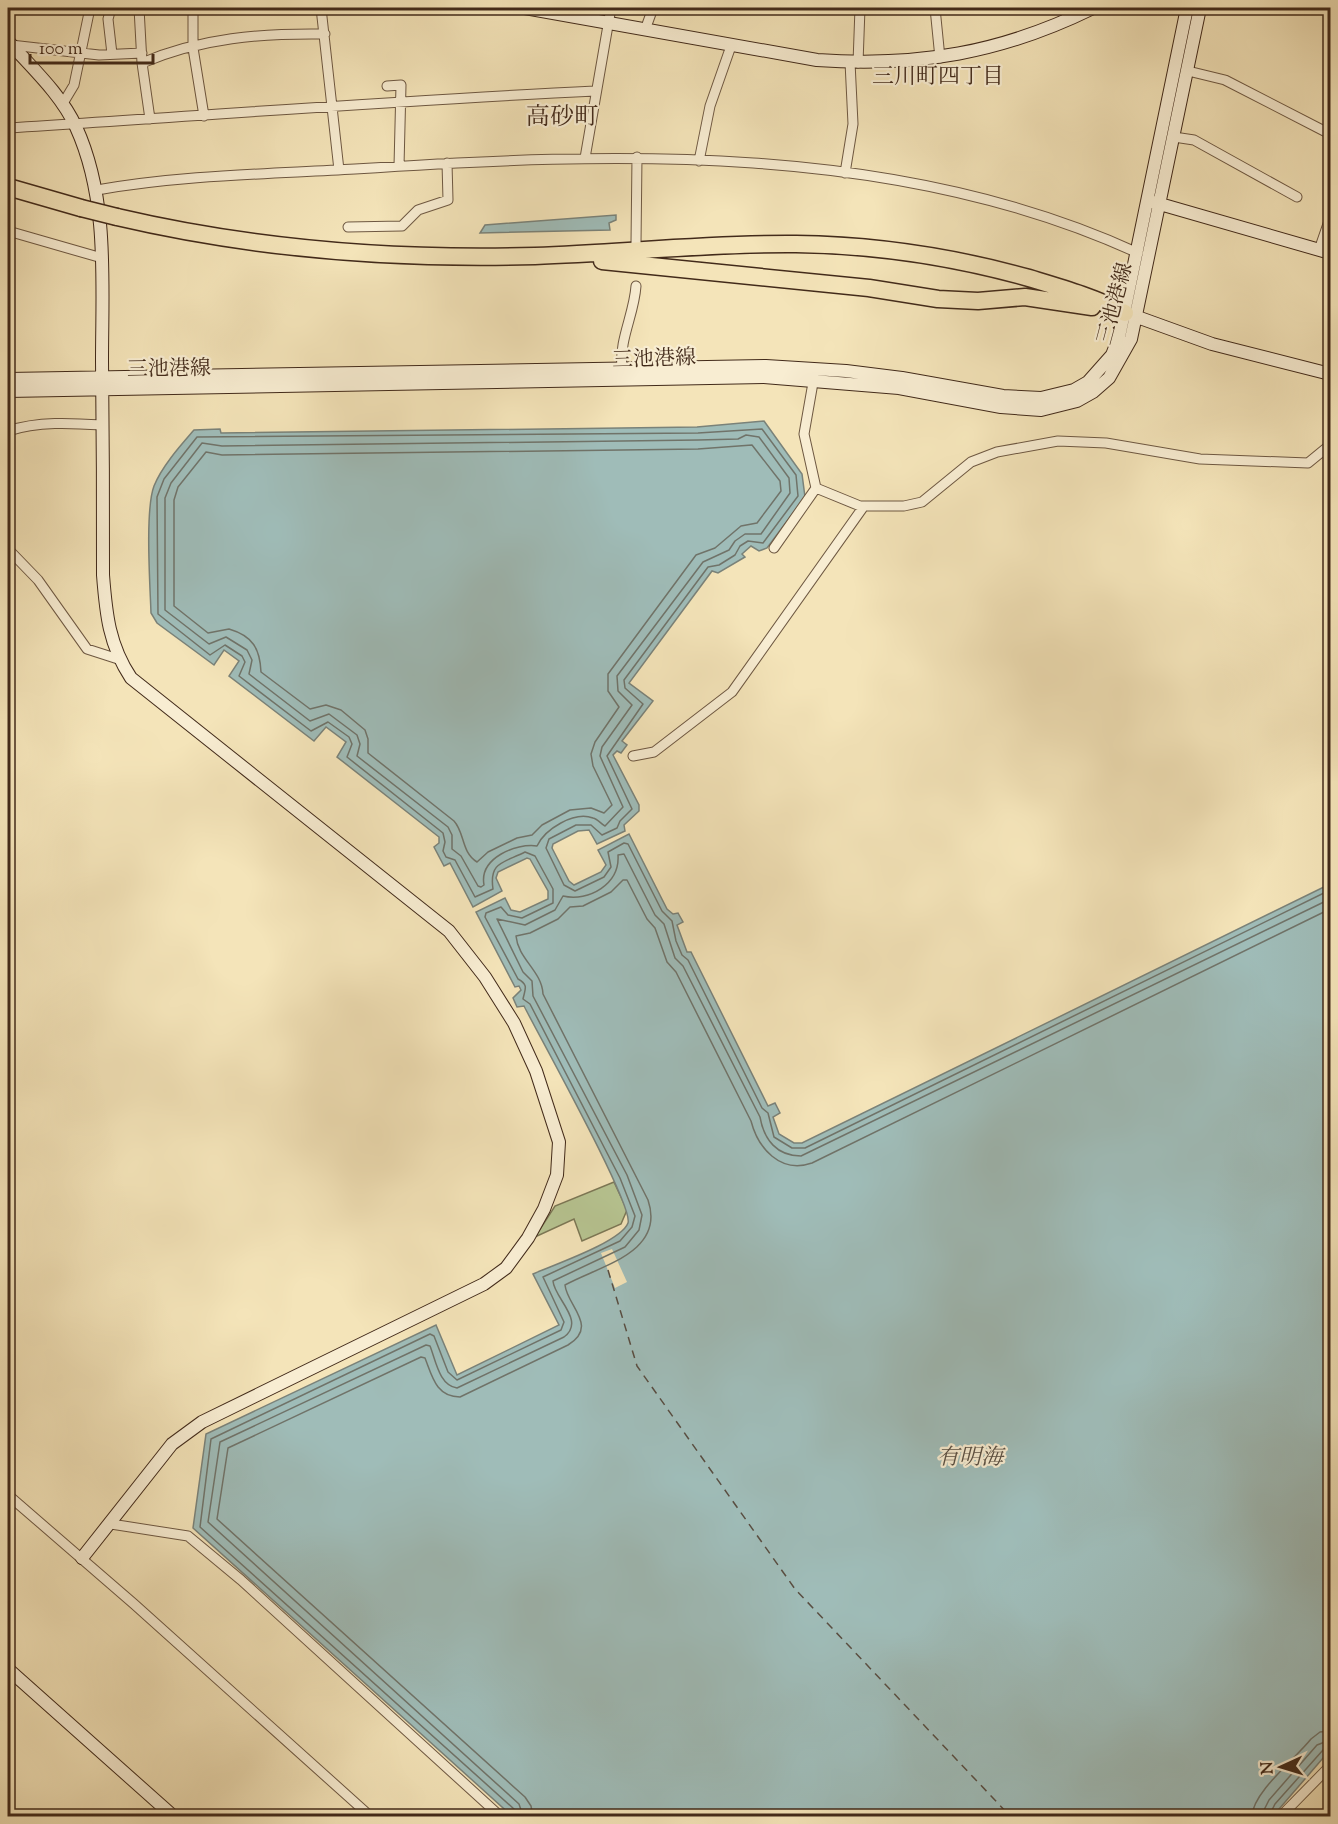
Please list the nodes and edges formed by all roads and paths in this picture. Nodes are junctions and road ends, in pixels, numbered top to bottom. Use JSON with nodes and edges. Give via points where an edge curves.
{"nodes":[{"id":1,"x":90,"y":8,"type":"edge"},
{"id":2,"x":111,"y":8,"type":"edge"},
{"id":3,"x":139,"y":8,"type":"edge"},
{"id":4,"x":194,"y":8,"type":"edge"},
{"id":5,"x":321,"y":8,"type":"edge"},
{"id":6,"x":525,"y":8,"type":"edge"},
{"id":7,"x":611,"y":8,"type":"edge"},
{"id":8,"x":653,"y":8,"type":"edge"},
{"id":9,"x":860,"y":8,"type":"edge"},
{"id":10,"x":935,"y":8,"type":"edge"},
{"id":11,"x":1066,"y":8,"type":"edge"},
{"id":12,"x":1093,"y":8,"type":"edge"},
{"id":13,"x":1187,"y":8,"type":"edge"},
{"id":14,"x":1200,"y":8,"type":"edge"},
{"id":15,"x":1067,"y":21,"type":"junction"},
{"id":16,"x":609,"y":23,"type":"junction"},
{"id":17,"x":645,"y":30,"type":"junction"},
{"id":18,"x":325,"y":33,"type":"junction"},
{"id":19,"x":9,"y":43,"type":"edge"},
{"id":20,"x":731,"y":46,"type":"junction"},
{"id":21,"x":193,"y":48,"type":"junction"},
{"id":22,"x":80,"y":53,"type":"junction"},
{"id":23,"x":142,"y":53,"type":"junction"},
{"id":24,"x":112,"y":54,"type":"junction"},
{"id":25,"x":940,"y":58,"type":"junction"},
{"id":26,"x":142,"y":63,"type":"junction"},
{"id":27,"x":854,"y":63,"type":"junction"},
{"id":28,"x":1188,"y":71,"type":"junction"},
{"id":29,"x":387,"y":86,"type":"dead end"},
{"id":30,"x":595,"y":91,"type":"junction"},
{"id":31,"x":401,"y":100,"type":"junction"},
{"id":32,"x":62,"y":105,"type":"junction"},
{"id":33,"x":334,"y":107,"type":"junction"},
{"id":34,"x":204,"y":116,"type":"junction"},
{"id":35,"x":150,"y":119,"type":"junction"},
{"id":36,"x":75,"y":124,"type":"junction"},
{"id":37,"x":8,"y":128,"type":"edge"},
{"id":38,"x":1330,"y":134,"type":"edge"},
{"id":39,"x":1174,"y":137,"type":"junction"},
{"id":40,"x":585,"y":158,"type":"junction"},
{"id":41,"x":637,"y":158,"type":"junction"},
{"id":42,"x":699,"y":161,"type":"junction"},
{"id":43,"x":447,"y":163,"type":"junction"},
{"id":44,"x":399,"y":166,"type":"junction"},
{"id":45,"x":339,"y":170,"type":"junction"},
{"id":46,"x":845,"y":173,"type":"junction"},
{"id":47,"x":8,"y":187,"type":"edge"},
{"id":48,"x":97,"y":190,"type":"junction"},
{"id":49,"x":1297,"y":197,"type":"dead end"},
{"id":50,"x":1154,"y":203,"type":"junction"},
{"id":51,"x":1330,"y":218,"type":"edge"},
{"id":52,"x":348,"y":227,"type":"dead end"},
{"id":53,"x":8,"y":231,"type":"edge"},
{"id":54,"x":636,"y":243,"type":"dead end"},
{"id":55,"x":1325,"y":251,"type":"edge"},
{"id":56,"x":1138,"y":253,"type":"junction"},
{"id":57,"x":534,"y":256,"type":"junction"},
{"id":58,"x":102,"y":258,"type":"junction"},
{"id":59,"x":636,"y":286,"type":"dead end"},
{"id":60,"x":1131,"y":315,"type":"junction"},
{"id":61,"x":622,"y":369,"type":"junction"},
{"id":62,"x":814,"y":374,"type":"junction"},
{"id":63,"x":1330,"y":374,"type":"edge"},
{"id":64,"x":102,"y":378,"type":"junction"},
{"id":65,"x":8,"y":379,"type":"edge"},
{"id":66,"x":8,"y":391,"type":"edge"},
{"id":67,"x":102,"y":391,"type":"junction"},
{"id":68,"x":103,"y":425,"type":"junction"},
{"id":69,"x":8,"y":432,"type":"edge"},
{"id":70,"x":1330,"y":446,"type":"edge"},
{"id":71,"x":816,"y":488,"type":"junction"},
{"id":72,"x":864,"y":506,"type":"junction"},
{"id":73,"x":774,"y":548,"type":"dead end"},
{"id":74,"x":8,"y":549,"type":"edge"},
{"id":75,"x":118,"y":658,"type":"junction"},
{"id":76,"x":633,"y":756,"type":"dead end"},
{"id":77,"x":8,"y":1495,"type":"edge"},
{"id":78,"x":111,"y":1524,"type":"junction"},
{"id":79,"x":82,"y":1558,"type":"junction"},
{"id":80,"x":8,"y":1670,"type":"edge"},
{"id":81,"x":1330,"y":1766,"type":"edge"},
{"id":82,"x":172,"y":1816,"type":"edge"},
{"id":83,"x":369,"y":1816,"type":"edge"},
{"id":84,"x":500,"y":1816,"type":"edge"},
{"id":85,"x":1281,"y":1816,"type":"edge"}],
"edges":[{"from":1,"to":22,"type":"street"},
{"from":2,"to":24,"type":"street","via":[[108,20]]},
{"from":3,"to":23,"type":"street"},
{"from":4,"to":21,"type":"street"},
{"from":5,"to":18,"type":"street"},
{"from":6,"to":16,"type":"street"},
{"from":7,"to":16,"type":"street"},
{"from":8,"to":17,"type":"street"},
{"from":9,"to":27,"type":"street"},
{"from":10,"to":25,"type":"street"},
{"from":11,"to":15,"type":"street"},
{"from":12,"to":15,"type":"street"},
{"from":13,"to":50,"type":"street","name":"三池港線"},
{"from":14,"to":28,"type":"street","name":"三池港線"},
{"from":15,"to":25,"type":"street","via":[[1004,44]]},
{"from":16,"to":17,"type":"street"},
{"from":16,"to":30,"type":"street"},
{"from":17,"to":20,"type":"street"},
{"from":18,"to":21,"type":"street","via":[[271,33]]},
{"from":18,"to":33,"type":"street"},
{"from":19,"to":22,"type":"street"},
{"from":19,"to":32,"type":"street"},
{"from":20,"to":27,"type":"street"},
{"from":20,"to":42,"type":"street","via":[[710,106]]},
{"from":21,"to":26,"type":"street"},
{"from":21,"to":34,"type":"street"},
{"from":22,"to":24,"type":"street"},
{"from":22,"to":32,"type":"street","via":[[74,85]]},
{"from":23,"to":24,"type":"street"},
{"from":23,"to":26,"type":"street"},
{"from":25,"to":27,"type":"street"},
{"from":26,"to":35,"type":"street"},
{"from":27,"to":46,"type":"street","via":[[853,124]]},
{"from":28,"to":38,"type":"street","via":[[1225,80]]},
{"from":28,"to":39,"type":"street","name":"三池港線"},
{"from":29,"to":31,"type":"street","via":[[401,85]]},
{"from":30,"to":31,"type":"street"},
{"from":30,"to":40,"type":"street"},
{"from":31,"to":33,"type":"street"},
{"from":31,"to":44,"type":"street"},
{"from":32,"to":36,"type":"street"},
{"from":33,"to":34,"type":"street"},
{"from":33,"to":45,"type":"street"},
{"from":34,"to":35,"type":"street"},
{"from":35,"to":36,"type":"street"},
{"from":36,"to":37,"type":"street"},
{"from":36,"to":48,"type":"street"},
{"from":39,"to":49,"type":"street","via":[[1194,140]]},
{"from":39,"to":50,"type":"street","name":"三池港線"},
{"from":40,"to":41,"type":"street"},
{"from":40,"to":43,"type":"street"},
{"from":41,"to":42,"type":"street"},
{"from":41,"to":54,"type":"street"},
{"from":42,"to":46,"type":"street"},
{"from":43,"to":44,"type":"street"},
{"from":43,"to":52,"type":"street","via":[[448,200],[418,210],[402,226]]},
{"from":44,"to":45,"type":"street"},
{"from":45,"to":48,"type":"street","via":[[158,180]]},
{"from":46,"to":56,"type":"street","via":[[998,201],[1087,230]]},
{"from":47,"to":57,"type":"highway","bridge":true,"via":[[117,217],[216,237],[318,250],[422,256]]},
{"from":48,"to":58,"type":"street"},
{"from":50,"to":55,"type":"street"},
{"from":50,"to":56,"type":"street","name":"三池港線"},
{"from":50,"to":60,"type":"street","name":"三池港線"},
{"from":51,"to":55,"type":"street"},
{"from":53,"to":58,"type":"street"},
{"from":56,"to":60,"type":"street","name":"三池港線"},
{"from":57,"to":60,"type":"highway","via":[[869,288],[948,300],[1047,299]]},
{"from":57,"to":60,"type":"highway","via":[[796,244],[878,249],[954,260],[1012,274],[1098,299]]},
{"from":58,"to":64,"type":"street"},
{"from":59,"to":61,"type":"street","via":[[635,305],[622,339]]},
{"from":60,"to":62,"type":"street","name":"三池港線","via":[[1101,371],[1074,390],[1057,396],[1023,399],[902,378]]},
{"from":60,"to":63,"type":"street","via":[[1212,344]]},
{"from":61,"to":62,"type":"street","name":"三池港線","via":[[720,366]]},
{"from":61,"to":64,"type":"street","name":"三池港線"},
{"from":62,"to":67,"type":"street","name":"三池港線"},
{"from":62,"to":71,"type":"street","via":[[804,434]]},
{"from":64,"to":65,"type":"street","name":"三池港線"},
{"from":64,"to":67,"type":"street"},
{"from":66,"to":67,"type":"street","name":"三池港線"},
{"from":67,"to":68,"type":"street"},
{"from":68,"to":69,"type":"street","via":[[55,423]]},
{"from":68,"to":75,"type":"street","via":[[103,575],[106,620]]},
{"from":70,"to":72,"type":"street","via":[[1308,463],[1200,459],[1106,443],[1058,441],[997,452],[971,462],[922,502]]},
{"from":71,"to":72,"type":"street"},
{"from":71,"to":73,"type":"street"},
{"from":72,"to":76,"type":"street","via":[[732,692],[654,752]]},
{"from":74,"to":75,"type":"street","via":[[38,580],[87,649]]},
{"from":75,"to":78,"type":"street","via":[[131,678],[449,931],[514,1023],[536,1071],[559,1142],[552,1192],[506,1269],[458,1298],[202,1422],[172,1444]]},
{"from":77,"to":79,"type":"street"},
{"from":78,"to":79,"type":"street"},
{"from":78,"to":84,"type":"street","via":[[188,1536]]},
{"from":79,"to":83,"type":"street"},
{"from":80,"to":82,"type":"street"},
{"from":81,"to":85,"type":"street"}]}
